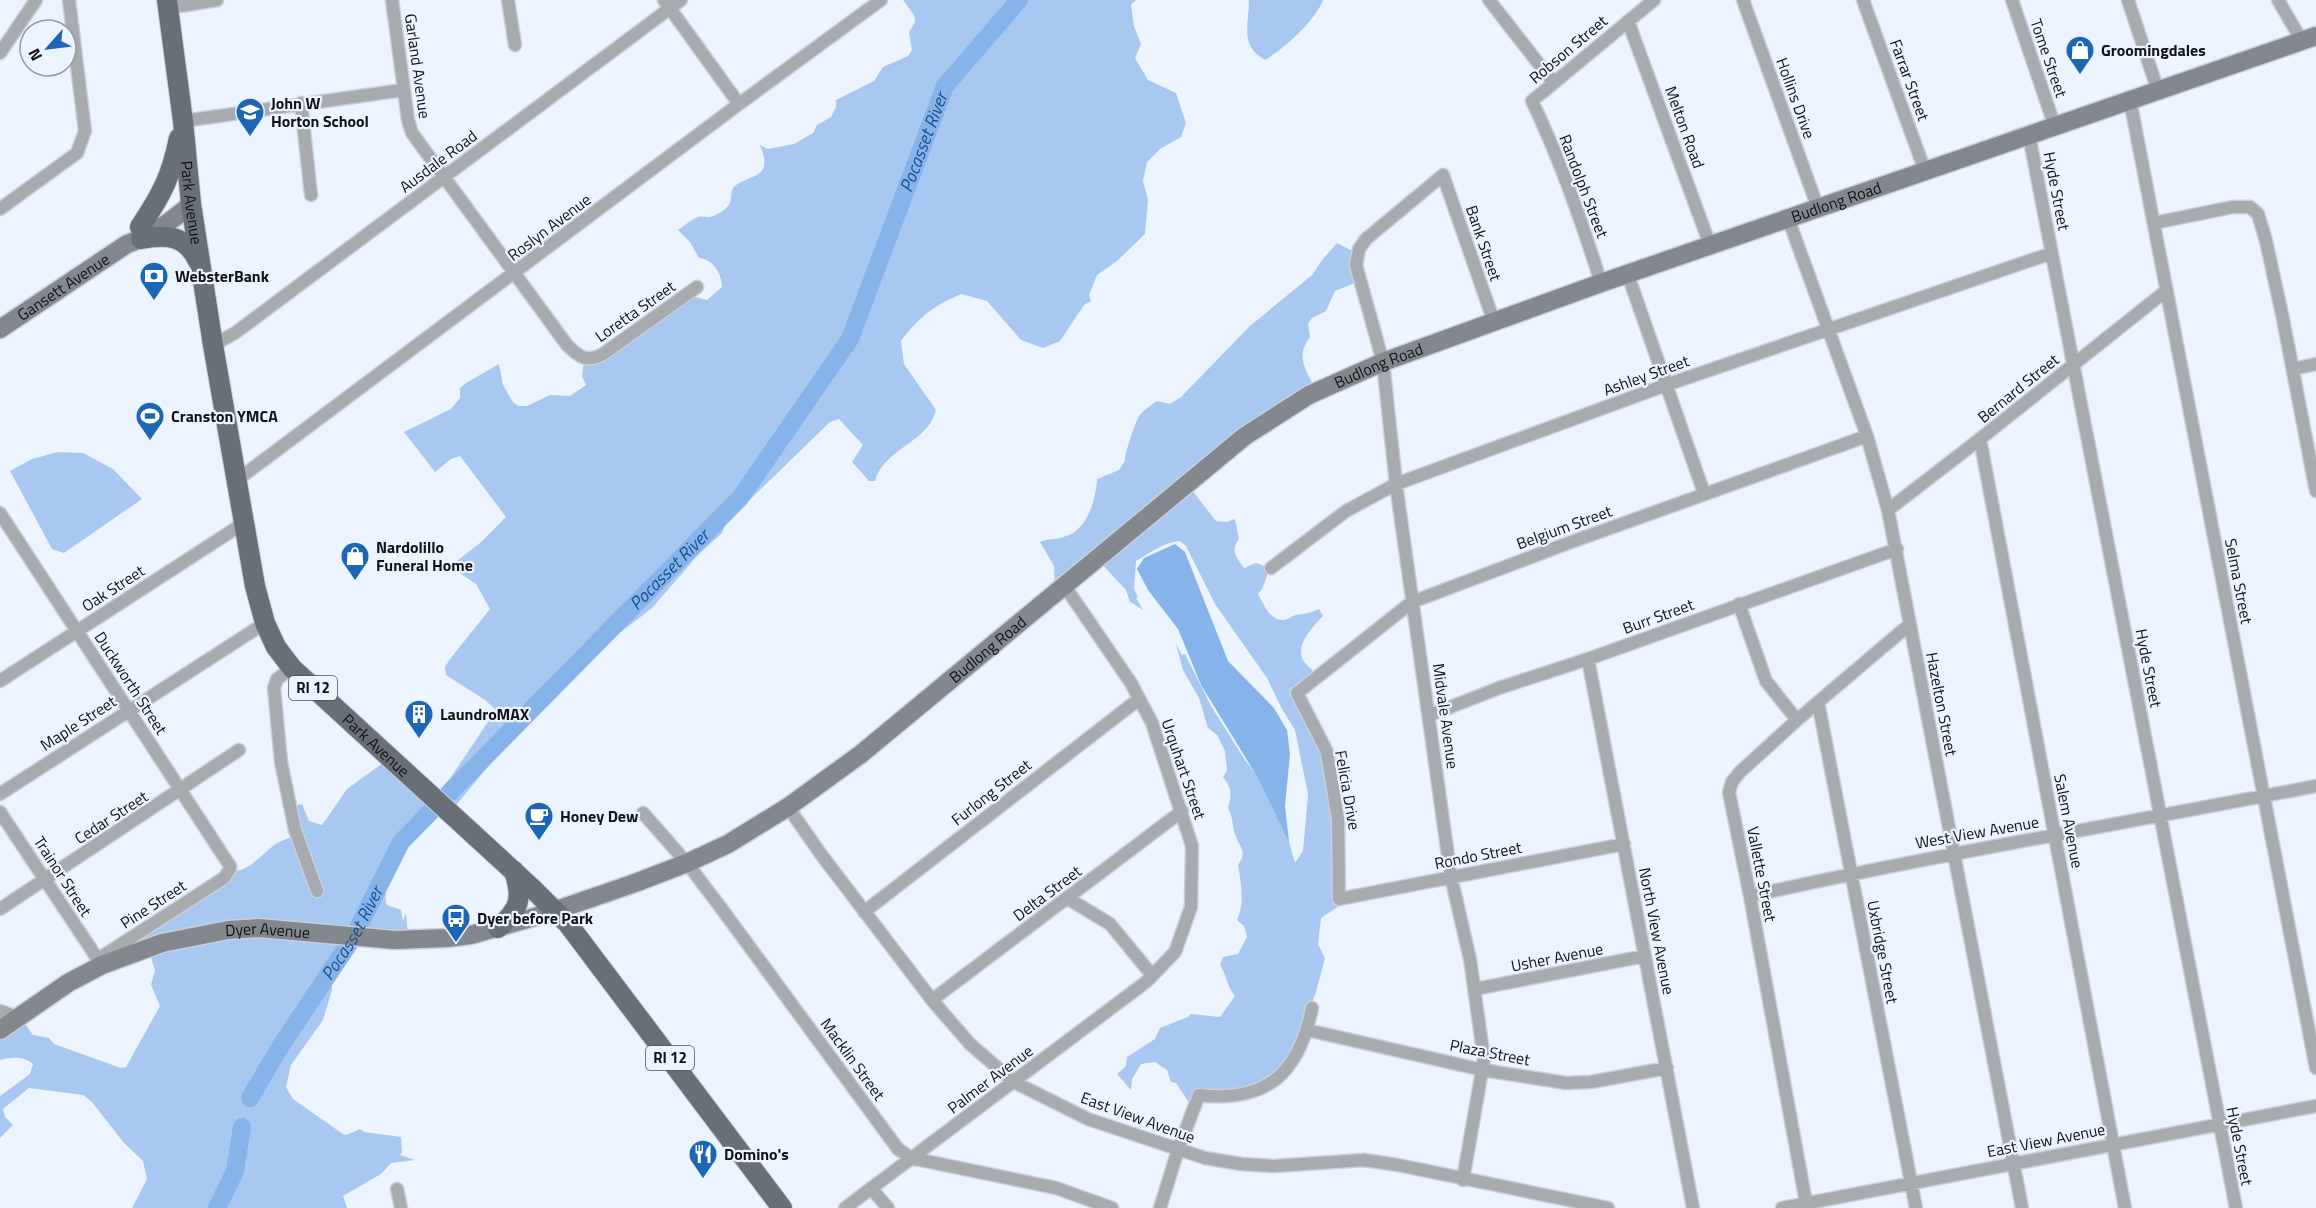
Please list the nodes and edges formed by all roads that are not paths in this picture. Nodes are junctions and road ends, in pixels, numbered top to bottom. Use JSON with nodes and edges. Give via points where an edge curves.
{"nodes":[{"id":1,"x":36,"y":0,"type":"edge"},
{"id":2,"x":69,"y":0,"type":"edge"},
{"id":3,"x":217,"y":0,"type":"edge"},
{"id":4,"x":392,"y":0,"type":"edge"},
{"id":5,"x":508,"y":0,"type":"edge"},
{"id":6,"x":681,"y":0,"type":"edge"},
{"id":7,"x":881,"y":0,"type":"edge"},
{"id":8,"x":1489,"y":0,"type":"edge"},
{"id":9,"x":1743,"y":0,"type":"edge"},
{"id":10,"x":1863,"y":0,"type":"edge"},
{"id":11,"x":2012,"y":0,"type":"edge"},
{"id":12,"x":2128,"y":0,"type":"edge"},
{"id":13,"x":2278,"y":0,"type":"edge"},
{"id":14,"x":1646,"y":2,"type":"edge"},
{"id":15,"x":167,"y":4,"type":"edge"},
{"id":16,"x":667,"y":4,"type":"edge"},
{"id":17,"x":1628,"y":21,"type":"junction"},
{"id":18,"x":2309,"y":38,"type":"edge"},
{"id":19,"x":515,"y":45,"type":"dead end"},
{"id":20,"x":0,"y":53,"type":"edge"},
{"id":21,"x":1553,"y":82,"type":"junction"},
{"id":22,"x":403,"y":90,"type":"junction"},
{"id":23,"x":2158,"y":91,"type":"junction"},
{"id":24,"x":2130,"y":100,"type":"junction"},
{"id":25,"x":1532,"y":101,"type":"joint"},
{"id":26,"x":301,"y":103,"type":"junction"},
{"id":27,"x":739,"y":104,"type":"junction"},
{"id":28,"x":183,"y":121,"type":"junction"},
{"id":29,"x":2055,"y":127,"type":"junction"},
{"id":30,"x":2029,"y":135,"type":"junction"},
{"id":31,"x":1925,"y":171,"type":"junction"},
{"id":32,"x":1443,"y":175,"type":"joint"},
{"id":33,"x":445,"y":176,"type":"junction"},
{"id":34,"x":311,"y":195,"type":"dead end"},
{"id":35,"x":191,"y":204,"type":"junction"},
{"id":36,"x":1818,"y":208,"type":"junction"},
{"id":37,"x":0,"y":209,"type":"edge"},
{"id":38,"x":1788,"y":219,"type":"junction"},
{"id":39,"x":2154,"y":223,"type":"junction"},
{"id":40,"x":136,"y":237,"type":"junction"},
{"id":41,"x":1710,"y":245,"type":"junction"},
{"id":42,"x":2052,"y":253,"type":"junction"},
{"id":43,"x":201,"y":266,"type":"junction"},
{"id":44,"x":515,"y":273,"type":"junction"},
{"id":45,"x":1628,"y":275,"type":"junction"},
{"id":46,"x":1601,"y":283,"type":"junction"},
{"id":47,"x":697,"y":287,"type":"dead end"},
{"id":48,"x":2167,"y":290,"type":"junction"},
{"id":49,"x":1494,"y":322,"type":"junction"},
{"id":50,"x":0,"y":329,"type":"edge"},
{"id":51,"x":1830,"y":329,"type":"junction"},
{"id":52,"x":213,"y":345,"type":"junction"},
{"id":53,"x":591,"y":359,"type":"joint"},
{"id":54,"x":1383,"y":362,"type":"junction"},
{"id":55,"x":2073,"y":364,"type":"junction"},
{"id":56,"x":2316,"y":364,"type":"edge"},
{"id":57,"x":2293,"y":369,"type":"junction"},
{"id":58,"x":1666,"y":385,"type":"junction"},
{"id":59,"x":1867,"y":436,"type":"junction"},
{"id":60,"x":1980,"y":439,"type":"junction"},
{"id":61,"x":237,"y":480,"type":"junction"},
{"id":62,"x":1396,"y":484,"type":"junction"},
{"id":63,"x":2316,"y":487,"type":"edge"},
{"id":64,"x":1704,"y":493,"type":"junction"},
{"id":65,"x":1888,"y":510,"type":"junction"},
{"id":66,"x":0,"y":513,"type":"edge"},
{"id":67,"x":244,"y":523,"type":"junction"},
{"id":68,"x":1897,"y":549,"type":"junction"},
{"id":69,"x":1271,"y":567,"type":"dead end"},
{"id":70,"x":1064,"y":585,"type":"junction"},
{"id":71,"x":1412,"y":602,"type":"junction"},
{"id":72,"x":1739,"y":604,"type":"junction"},
{"id":73,"x":265,"y":623,"type":"junction"},
{"id":74,"x":1910,"y":624,"type":"junction"},
{"id":75,"x":77,"y":630,"type":"junction"},
{"id":76,"x":1588,"y":659,"type":"junction"},
{"id":77,"x":292,"y":668,"type":"junction"},
{"id":78,"x":0,"y":681,"type":"edge"},
{"id":79,"x":1297,"y":693,"type":"joint"},
{"id":80,"x":1139,"y":699,"type":"junction"},
{"id":81,"x":1818,"y":702,"type":"junction"},
{"id":82,"x":128,"y":710,"type":"junction"},
{"id":83,"x":1430,"y":715,"type":"junction"},
{"id":84,"x":1797,"y":720,"type":"junction"},
{"id":85,"x":239,"y":750,"type":"dead end"},
{"id":86,"x":2316,"y":786,"type":"edge"},
{"id":87,"x":182,"y":790,"type":"junction"},
{"id":88,"x":0,"y":794,"type":"edge"},
{"id":89,"x":2264,"y":796,"type":"junction"},
{"id":90,"x":788,"y":807,"type":"junction"},
{"id":91,"x":1182,"y":811,"type":"junction"},
{"id":92,"x":0,"y":812,"type":"edge"},
{"id":93,"x":643,"y":813,"type":"dead end"},
{"id":94,"x":2160,"y":817,"type":"junction"},
{"id":95,"x":2055,"y":835,"type":"junction"},
{"id":96,"x":1624,"y":844,"type":"junction"},
{"id":97,"x":1954,"y":853,"type":"junction"},
{"id":98,"x":687,"y":863,"type":"junction"},
{"id":99,"x":514,"y":871,"type":"junction"},
{"id":100,"x":228,"y":873,"type":"joint"},
{"id":101,"x":1851,"y":873,"type":"junction"},
{"id":102,"x":1451,"y":877,"type":"junction"},
{"id":103,"x":45,"y":879,"type":"junction"},
{"id":104,"x":317,"y":891,"type":"dead end"},
{"id":105,"x":1750,"y":896,"type":"junction"},
{"id":106,"x":1067,"y":898,"type":"junction"},
{"id":107,"x":1339,"y":899,"type":"joint"},
{"id":108,"x":0,"y":909,"type":"edge"},
{"id":109,"x":556,"y":911,"type":"junction"},
{"id":110,"x":864,"y":912,"type":"junction"},
{"id":111,"x":498,"y":928,"type":"junction"},
{"id":112,"x":1645,"y":956,"type":"junction"},
{"id":113,"x":100,"y":962,"type":"junction"},
{"id":114,"x":1152,"y":975,"type":"junction"},
{"id":115,"x":1475,"y":990,"type":"junction"},
{"id":116,"x":932,"y":1000,"type":"junction"},
{"id":117,"x":1312,"y":1008,"type":"dead end"},
{"id":118,"x":0,"y":1011,"type":"edge"},
{"id":119,"x":18,"y":1017,"type":"junction"},
{"id":120,"x":0,"y":1030,"type":"edge"},
{"id":121,"x":1307,"y":1030,"type":"junction"},
{"id":122,"x":1668,"y":1068,"type":"junction"},
{"id":123,"x":2316,"y":1068,"type":"edge"},
{"id":124,"x":1483,"y":1070,"type":"junction"},
{"id":125,"x":1014,"y":1082,"type":"junction"},
{"id":126,"x":2316,"y":1106,"type":"edge"},
{"id":127,"x":2220,"y":1124,"type":"junction"},
{"id":128,"x":2113,"y":1143,"type":"junction"},
{"id":129,"x":1178,"y":1150,"type":"junction"},
{"id":130,"x":911,"y":1158,"type":"junction"},
{"id":131,"x":2012,"y":1163,"type":"junction"},
{"id":132,"x":1463,"y":1180,"type":"junction"},
{"id":133,"x":1911,"y":1184,"type":"junction"},
{"id":134,"x":871,"y":1188,"type":"junction"},
{"id":135,"x":397,"y":1189,"type":"dead end"},
{"id":136,"x":1584,"y":1206,"type":"edge"},
{"id":137,"x":1806,"y":1206,"type":"edge"},
{"id":138,"x":401,"y":1208,"type":"edge"},
{"id":139,"x":782,"y":1208,"type":"edge"},
{"id":140,"x":845,"y":1208,"type":"edge"},
{"id":141,"x":888,"y":1208,"type":"edge"},
{"id":142,"x":1113,"y":1208,"type":"edge"},
{"id":143,"x":1160,"y":1208,"type":"edge"},
{"id":144,"x":1608,"y":1208,"type":"edge"},
{"id":145,"x":1694,"y":1208,"type":"edge"},
{"id":146,"x":1782,"y":1208,"type":"edge"},
{"id":147,"x":1916,"y":1208,"type":"edge"},
{"id":148,"x":2022,"y":1208,"type":"edge"},
{"id":149,"x":2125,"y":1208,"type":"edge"},
{"id":150,"x":2236,"y":1208,"type":"edge"}],
"edges":[{"from":1,"to":20,"type":"street"},
{"from":2,"to":37,"type":"street","via":[[85,131],[77,153]]},
{"from":3,"to":15,"type":"street"},
{"from":4,"to":22,"type":"street","name":"Garland Avenue"},
{"from":5,"to":19,"type":"street"},
{"from":6,"to":16,"type":"street","name":"Ausdale Road"},
{"from":7,"to":27,"type":"street","name":"Roslyn Avenue"},
{"from":8,"to":21,"type":"street"},
{"from":9,"to":36,"type":"street","name":"Hollins Drive"},
{"from":10,"to":31,"type":"street","name":"Farrar Street"},
{"from":11,"to":29,"type":"street","name":"Tome Street"},
{"from":12,"to":23,"type":"street"},
{"from":13,"to":18,"type":"street"},
{"from":14,"to":17,"type":"street","name":"Robson Street"},
{"from":15,"to":28,"type":"main road","name":"Park Avenue","number":"RI 12"},
{"from":16,"to":27,"type":"street"},
{"from":16,"to":33,"type":"street","name":"Ausdale Road"},
{"from":17,"to":21,"type":"street","name":"Robson Street"},
{"from":17,"to":41,"type":"street","name":"Melton Road"},
{"from":18,"to":23,"type":"main road","name":"Budlong Road"},
{"from":21,"to":25,"type":"street","name":"Robson Street"},
{"from":22,"to":26,"type":"street"},
{"from":22,"to":33,"type":"street","name":"Garland Avenue","via":[[412,133]]},
{"from":23,"to":24,"type":"main road","name":"Budlong Road"},
{"from":24,"to":29,"type":"main road","name":"Budlong Road"},
{"from":24,"to":39,"type":"street","name":"Selma Street"},
{"from":25,"to":46,"type":"street","name":"Randolph Street"},
{"from":26,"to":28,"type":"street"},
{"from":26,"to":34,"type":"street"},
{"from":27,"to":44,"type":"street","name":"Roslyn Avenue"},
{"from":28,"to":35,"type":"main road","name":"Park Avenue","number":"RI 12"},
{"from":28,"to":40,"type":"main road","via":[[169,179]]},
{"from":29,"to":30,"type":"main road","name":"Budlong Road"},
{"from":30,"to":31,"type":"main road","name":"Budlong Road"},
{"from":30,"to":42,"type":"street","name":"Hyde Street"},
{"from":31,"to":36,"type":"main road","name":"Budlong Road"},
{"from":32,"to":49,"type":"street","name":"Bank Street"},
{"from":32,"to":54,"type":"street","name":"Midvale Avenue","via":[[1366,239],[1356,258]]},
{"from":33,"to":44,"type":"street","name":"Garland Avenue"},
{"from":33,"to":52,"type":"street","name":"Ausdale Road","via":[[235,333]]},
{"from":35,"to":40,"type":"main road","name":"Gansett Avenue","via":[[171,221]]},
{"from":35,"to":43,"type":"main road","name":"Park Avenue","number":"RI 12"},
{"from":36,"to":38,"type":"main road","name":"Budlong Road"},
{"from":38,"to":41,"type":"main road","name":"Budlong Road"},
{"from":38,"to":51,"type":"street","name":"Hazelton Street"},
{"from":39,"to":48,"type":"street","name":"Selma Street"},
{"from":39,"to":57,"type":"street","via":[[2233,207],[2250,207],[2258,214]]},
{"from":40,"to":43,"type":"main road","via":[[175,238],[194,251]]},
{"from":40,"to":50,"type":"main road","name":"Gansett Avenue"},
{"from":41,"to":45,"type":"main road","name":"Budlong Road"},
{"from":42,"to":51,"type":"street","name":"Ashley Street"},
{"from":42,"to":55,"type":"street","name":"Hyde Street"},
{"from":43,"to":52,"type":"main road","name":"Park Avenue","number":"RI 12"},
{"from":44,"to":53,"type":"street","name":"Garland Avenue","via":[[567,345],[577,356]]},
{"from":44,"to":61,"type":"street","name":"Roslyn Avenue"},
{"from":45,"to":46,"type":"main road","name":"Budlong Road"},
{"from":45,"to":58,"type":"street"},
{"from":46,"to":49,"type":"main road","name":"Budlong Road"},
{"from":47,"to":53,"type":"street","name":"Loretta Street"},
{"from":48,"to":55,"type":"street","name":"Bernard Street"},
{"from":48,"to":89,"type":"street","name":"Selma Street"},
{"from":49,"to":54,"type":"main road","name":"Budlong Road"},
{"from":51,"to":58,"type":"street","name":"Ashley Street"},
{"from":51,"to":59,"type":"street","name":"Hazelton Street"},
{"from":52,"to":61,"type":"main road","name":"Park Avenue","number":"RI 12"},
{"from":54,"to":62,"type":"street","name":"Midvale Avenue"},
{"from":54,"to":70,"type":"main road","name":"Budlong Road","via":[[1324,387],[1259,426]]},
{"from":55,"to":60,"type":"street","name":"Bernard Street"},
{"from":55,"to":94,"type":"street","name":"Hyde Street"},
{"from":56,"to":57,"type":"street"},
{"from":57,"to":63,"type":"street"},
{"from":58,"to":62,"type":"street","name":"Ashley Street"},
{"from":58,"to":64,"type":"street"},
{"from":59,"to":64,"type":"street","name":"Belgium Street"},
{"from":59,"to":65,"type":"street","name":"Hazelton Street"},
{"from":60,"to":65,"type":"street","name":"Bernard Street"},
{"from":60,"to":95,"type":"street","name":"Salem Avenue"},
{"from":61,"to":67,"type":"main road","name":"Park Avenue","number":"RI 12"},
{"from":62,"to":69,"type":"street","name":"Ashley Street","via":[[1346,511]]},
{"from":62,"to":71,"type":"street","name":"Midvale Avenue"},
{"from":64,"to":71,"type":"street","name":"Belgium Street"},
{"from":65,"to":68,"type":"street","name":"Hazelton Street"},
{"from":66,"to":75,"type":"street","name":"Duckworth Street"},
{"from":67,"to":73,"type":"main road","name":"Park Avenue","number":"RI 12"},
{"from":67,"to":75,"type":"street","name":"Oak Street"},
{"from":68,"to":72,"type":"street","name":"Burr Street"},
{"from":68,"to":74,"type":"street","name":"Hazelton Street"},
{"from":70,"to":80,"type":"street","name":"Urquhart Street"},
{"from":70,"to":90,"type":"main road","name":"Budlong Road","via":[[861,754]]},
{"from":71,"to":79,"type":"street","name":"Belgium Street"},
{"from":71,"to":83,"type":"street","name":"Midvale Avenue"},
{"from":72,"to":76,"type":"street","name":"Burr Street"},
{"from":72,"to":84,"type":"street","via":[[1766,681]]},
{"from":73,"to":77,"type":"main road","name":"Park Avenue","number":"RI 12"},
{"from":73,"to":82,"type":"street","name":"Maple Street"},
{"from":74,"to":81,"type":"street","name":"Vallette Street"},
{"from":74,"to":97,"type":"street","name":"Hazelton Street"},
{"from":75,"to":78,"type":"street","name":"Oak Street"},
{"from":75,"to":82,"type":"street","name":"Duckworth Street"},
{"from":76,"to":83,"type":"street","name":"Burr Street"},
{"from":76,"to":96,"type":"street","name":"North View Avenue"},
{"from":77,"to":99,"type":"main road","name":"Park Avenue","number":"RI 12"},
{"from":77,"to":104,"type":"street","via":[[277,679],[274,688],[281,762],[295,830]]},
{"from":79,"to":107,"type":"street","name":"Felicia Drive","via":[[1327,752],[1338,820]]},
{"from":80,"to":91,"type":"street","name":"Urquhart Street","via":[[1152,723]]},
{"from":80,"to":110,"type":"street","name":"Furlong Street"},
{"from":81,"to":84,"type":"street","name":"Vallette Street"},
{"from":81,"to":101,"type":"street","name":"Uxbridge Street"},
{"from":82,"to":87,"type":"street","name":"Duckworth Street"},
{"from":82,"to":88,"type":"street","name":"Maple Street"},
{"from":83,"to":102,"type":"street","name":"Midvale Avenue"},
{"from":84,"to":105,"type":"street","name":"Vallette Street","via":[[1740,772],[1729,792]]},
{"from":85,"to":87,"type":"street","name":"Cedar Street"},
{"from":86,"to":89,"type":"street","name":"West View Avenue"},
{"from":87,"to":100,"type":"street","name":"Duckworth Street","via":[[230,866]]},
{"from":87,"to":103,"type":"street","name":"Cedar Street"},
{"from":89,"to":94,"type":"street","name":"West View Avenue"},
{"from":89,"to":123,"type":"street","name":"Selma Street"},
{"from":90,"to":98,"type":"main road","name":"Budlong Road","via":[[728,844]]},
{"from":90,"to":110,"type":"street","name":"East View Avenue"},
{"from":91,"to":106,"type":"street","name":"Delta Street"},
{"from":91,"to":114,"type":"street","name":"Urquhart Street","via":[[1192,846],[1191,907],[1175,952]]},
{"from":92,"to":103,"type":"street","name":"Trainor Street"},
{"from":93,"to":98,"type":"street","name":"Macklin Street"},
{"from":94,"to":95,"type":"street","name":"West View Avenue"},
{"from":94,"to":127,"type":"street","name":"Hyde Street"},
{"from":95,"to":97,"type":"street","name":"West View Avenue"},
{"from":95,"to":128,"type":"street","name":"Salem Avenue"},
{"from":96,"to":102,"type":"street","name":"Rondo Street"},
{"from":96,"to":112,"type":"street","name":"North View Avenue"},
{"from":97,"to":101,"type":"street","name":"West View Avenue"},
{"from":97,"to":131,"type":"street","name":"Hazelton Street"},
{"from":98,"to":109,"type":"main road","name":"Budlong Road"},
{"from":98,"to":130,"type":"street","name":"Macklin Street","via":[[898,1149]]},
{"from":99,"to":109,"type":"main road","name":"Park Avenue","number":"RI 12"},
{"from":99,"to":111,"type":"main road","via":[[519,903]]},
{"from":100,"to":113,"type":"street","name":"Pine Street"},
{"from":101,"to":105,"type":"street","name":"West View Avenue"},
{"from":101,"to":133,"type":"street","name":"Uxbridge Street"},
{"from":102,"to":107,"type":"street","name":"Rondo Street"},
{"from":102,"to":115,"type":"street","name":"Midvale Avenue"},
{"from":103,"to":108,"type":"street","name":"Cedar Street"},
{"from":103,"to":113,"type":"street","name":"Trainor Street"},
{"from":105,"to":137,"type":"street","name":"Vallette Street"},
{"from":106,"to":114,"type":"street","via":[[1110,924]]},
{"from":106,"to":116,"type":"street","name":"Delta Street"},
{"from":109,"to":111,"type":"main road","name":"Dyer Avenue"},
{"from":109,"to":139,"type":"main road","name":"Park Avenue","number":"RI 12"},
{"from":110,"to":116,"type":"street","name":"East View Avenue"},
{"from":111,"to":113,"type":"main road","name":"Dyer Avenue","via":[[447,938],[395,940],[259,928],[228,930],[162,943]]},
{"from":112,"to":115,"type":"street","name":"Usher Avenue"},
{"from":112,"to":122,"type":"street","name":"North View Avenue"},
{"from":113,"to":119,"type":"main road","name":"Dyer Avenue"},
{"from":114,"to":125,"type":"street","name":"Palmer Avenue"},
{"from":115,"to":124,"type":"street","name":"Midvale Avenue","via":[[1485,1059]]},
{"from":116,"to":125,"type":"street","name":"East View Avenue","via":[[970,1044]]},
{"from":117,"to":121,"type":"street"},
{"from":118,"to":119,"type":"street"},
{"from":119,"to":120,"type":"main road","name":"Dyer Avenue"},
{"from":121,"to":124,"type":"street","name":"Plaza Street"},
{"from":121,"to":129,"type":"street","via":[[1288,1068],[1267,1086],[1223,1098],[1199,1095]]},
{"from":122,"to":124,"type":"street","name":"Plaza Street","via":[[1566,1083]]},
{"from":122,"to":145,"type":"street","name":"North View Avenue"},
{"from":124,"to":132,"type":"street","name":"Midvale Avenue"},
{"from":125,"to":129,"type":"street","name":"East View Avenue","via":[[1088,1119]]},
{"from":125,"to":130,"type":"street","name":"Palmer Avenue"},
{"from":126,"to":127,"type":"street","name":"East View Avenue"},
{"from":127,"to":128,"type":"street","name":"East View Avenue"},
{"from":127,"to":150,"type":"street","name":"Hyde Street"},
{"from":128,"to":131,"type":"street","name":"East View Avenue"},
{"from":128,"to":149,"type":"street","name":"Salem Avenue"},
{"from":129,"to":132,"type":"street","name":"East View Avenue","via":[[1263,1166],[1364,1160]]},
{"from":129,"to":143,"type":"street"},
{"from":130,"to":134,"type":"street","name":"Palmer Avenue"},
{"from":130,"to":142,"type":"street","via":[[1056,1188]]},
{"from":131,"to":133,"type":"street","name":"East View Avenue"},
{"from":131,"to":148,"type":"street","name":"Hazelton Street"},
{"from":132,"to":136,"type":"street","name":"East View Avenue"},
{"from":133,"to":137,"type":"street","name":"East View Avenue"},
{"from":133,"to":147,"type":"street","name":"Uxbridge Street"},
{"from":134,"to":140,"type":"street","name":"Palmer Avenue"},
{"from":134,"to":141,"type":"street"},
{"from":135,"to":138,"type":"street"},
{"from":136,"to":144,"type":"street","name":"East View Avenue"},
{"from":137,"to":146,"type":"street","name":"East View Avenue"}]}
